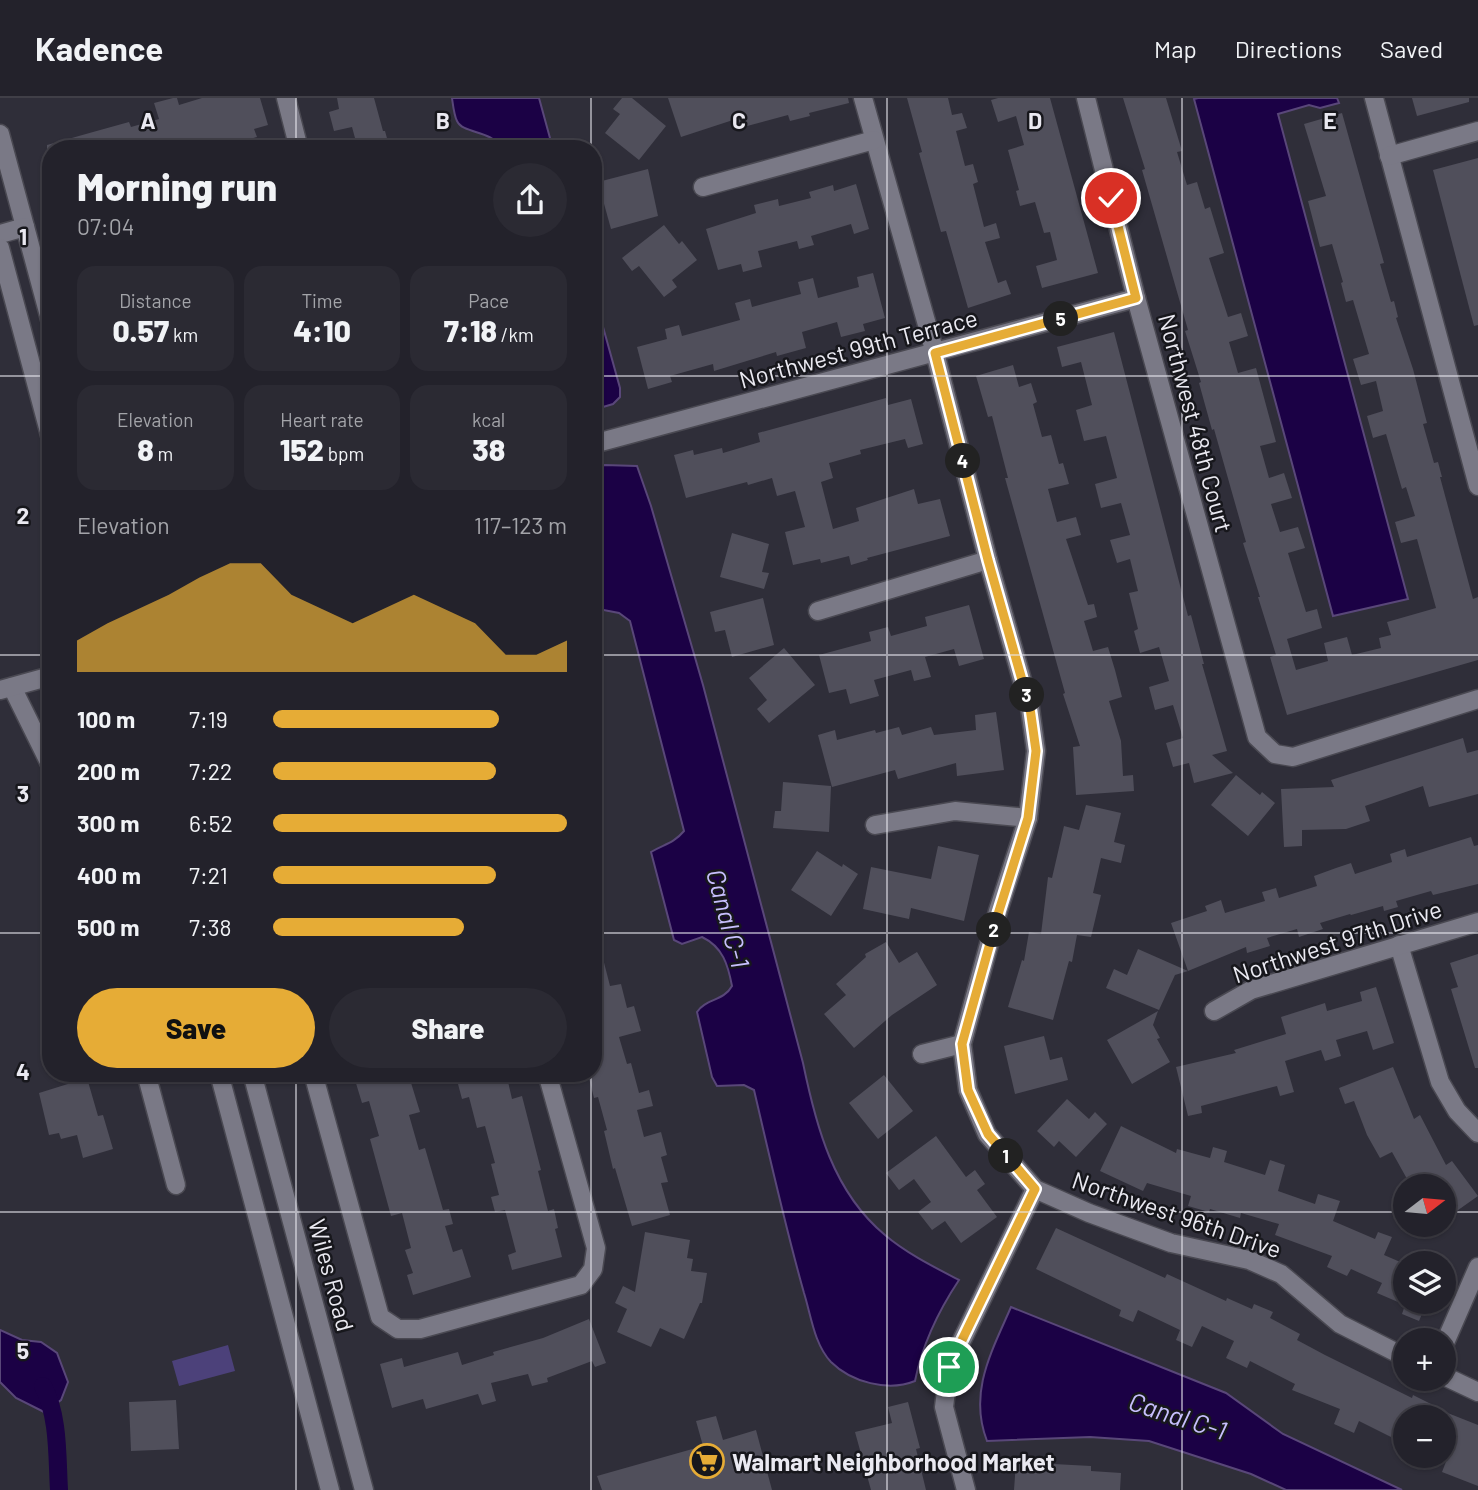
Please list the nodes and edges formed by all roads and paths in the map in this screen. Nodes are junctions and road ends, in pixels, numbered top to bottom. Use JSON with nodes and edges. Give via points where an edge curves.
{"nodes":[{"id":1,"x":286,"y":98,"type":"edge"},
{"id":2,"x":863,"y":98,"type":"edge"},
{"id":3,"x":1086,"y":98,"type":"edge"},
{"id":4,"x":1374,"y":98,"type":"edge"},
{"id":5,"x":1478,"y":131,"type":"edge"},
{"id":6,"x":0,"y":134,"type":"edge"},
{"id":7,"x":297,"y":140,"type":"edge"},
{"id":8,"x":874,"y":140,"type":"junction"},
{"id":9,"x":1389,"y":156,"type":"junction"},
{"id":10,"x":703,"y":187,"type":"dead end"},
{"id":11,"x":25,"y":227,"type":"junction"},
{"id":12,"x":0,"y":234,"type":"edge"},
{"id":13,"x":0,"y":248,"type":"edge"},
{"id":14,"x":42,"y":290,"type":"edge"},
{"id":15,"x":1136,"y":298,"type":"junction"},
{"id":16,"x":935,"y":353,"type":"junction"},
{"id":17,"x":42,"y":405,"type":"edge"},
{"id":18,"x":602,"y":442,"type":"edge"},
{"id":19,"x":1478,"y":486,"type":"edge"},
{"id":20,"x":988,"y":560,"type":"junction"},
{"id":21,"x":818,"y":611,"type":"dead end"},
{"id":22,"x":42,"y":679,"type":"edge"},
{"id":23,"x":6,"y":689,"type":"edge"},
{"id":24,"x":1478,"y":699,"type":"edge"},
{"id":25,"x":42,"y":751,"type":"edge"},
{"id":26,"x":1028,"y":818,"type":"junction"},
{"id":27,"x":875,"y":825,"type":"dead end"},
{"id":28,"x":1478,"y":922,"type":"edge"},
{"id":29,"x":1399,"y":945,"type":"junction"},
{"id":30,"x":1214,"y":1011,"type":"dead end"},
{"id":31,"x":962,"y":1044,"type":"junction"},
{"id":32,"x":922,"y":1054,"type":"dead end"},
{"id":33,"x":148,"y":1082,"type":"edge"},
{"id":34,"x":222,"y":1082,"type":"edge"},
{"id":35,"x":250,"y":1082,"type":"edge"},
{"id":36,"x":255,"y":1082,"type":"edge"},
{"id":37,"x":315,"y":1082,"type":"edge"},
{"id":38,"x":550,"y":1082,"type":"edge"},
{"id":39,"x":225,"y":1094,"type":"junction"},
{"id":40,"x":1478,"y":1133,"type":"edge"},
{"id":41,"x":176,"y":1185,"type":"dead end"},
{"id":42,"x":1035,"y":1189,"type":"junction"},
{"id":43,"x":1478,"y":1267,"type":"edge"},
{"id":44,"x":1451,"y":1328,"type":"edge"},
{"id":45,"x":1393,"y":1351,"type":"edge"},
{"id":46,"x":1456,"y":1382,"type":"edge"},
{"id":47,"x":1478,"y":1392,"type":"edge"},
{"id":48,"x":330,"y":1490,"type":"edge"},
{"id":49,"x":364,"y":1490,"type":"edge"},
{"id":50,"x":966,"y":1490,"type":"edge"}],
"edges":[{"from":1,"to":7,"type":"street"},
{"from":2,"to":8,"type":"street"},
{"from":3,"to":15,"type":"street","name":"Northwest 48th Court"},
{"from":4,"to":9,"type":"street"},
{"from":5,"to":9,"type":"street"},
{"from":6,"to":11,"type":"street"},
{"from":8,"to":10,"type":"street"},
{"from":8,"to":16,"type":"street"},
{"from":9,"to":19,"type":"street"},
{"from":11,"to":12,"type":"street"},
{"from":11,"to":14,"type":"street"},
{"from":13,"to":17,"type":"street"},
{"from":15,"to":16,"type":"street","name":"Northwest 99th Terrace"},
{"from":15,"to":24,"type":"street","name":"Northwest 48th Court","via":[[1258,737],[1275,754],[1293,757]]},
{"from":16,"to":18,"type":"street","name":"Northwest 99th Terrace"},
{"from":16,"to":20,"type":"street"},
{"from":20,"to":21,"type":"street"},
{"from":20,"to":26,"type":"street","via":[[1030,708],[1036,751]]},
{"from":22,"to":23,"type":"street"},
{"from":23,"to":25,"type":"street"},
{"from":26,"to":27,"type":"street","via":[[955,811]]},
{"from":26,"to":31,"type":"street"},
{"from":28,"to":29,"type":"street","name":"Northwest 97th Drive"},
{"from":29,"to":30,"type":"street","name":"Northwest 97th Drive","via":[[1251,990]]},
{"from":29,"to":40,"type":"street","via":[[1440,1082],[1457,1111]]},
{"from":31,"to":32,"type":"street"},
{"from":31,"to":42,"type":"street","via":[[968,1090],[988,1134]]},
{"from":33,"to":41,"type":"street"},
{"from":34,"to":39,"type":"street"},
{"from":35,"to":39,"type":"street"},
{"from":36,"to":49,"type":"street","name":"Wiles Road"},
{"from":37,"to":38,"type":"street","via":[[380,1317],[398,1329],[419,1329],[580,1285],[593,1269],[596,1248]]},
{"from":39,"to":48,"type":"street"},
{"from":42,"to":45,"type":"street","name":"Northwest 96th Drive","via":[[1171,1243],[1249,1260],[1281,1274],[1340,1324]]},
{"from":42,"to":50,"type":"street","via":[[949,1367],[944,1407]]},
{"from":43,"to":44,"type":"street"},
{"from":46,"to":47,"type":"street"}]}
